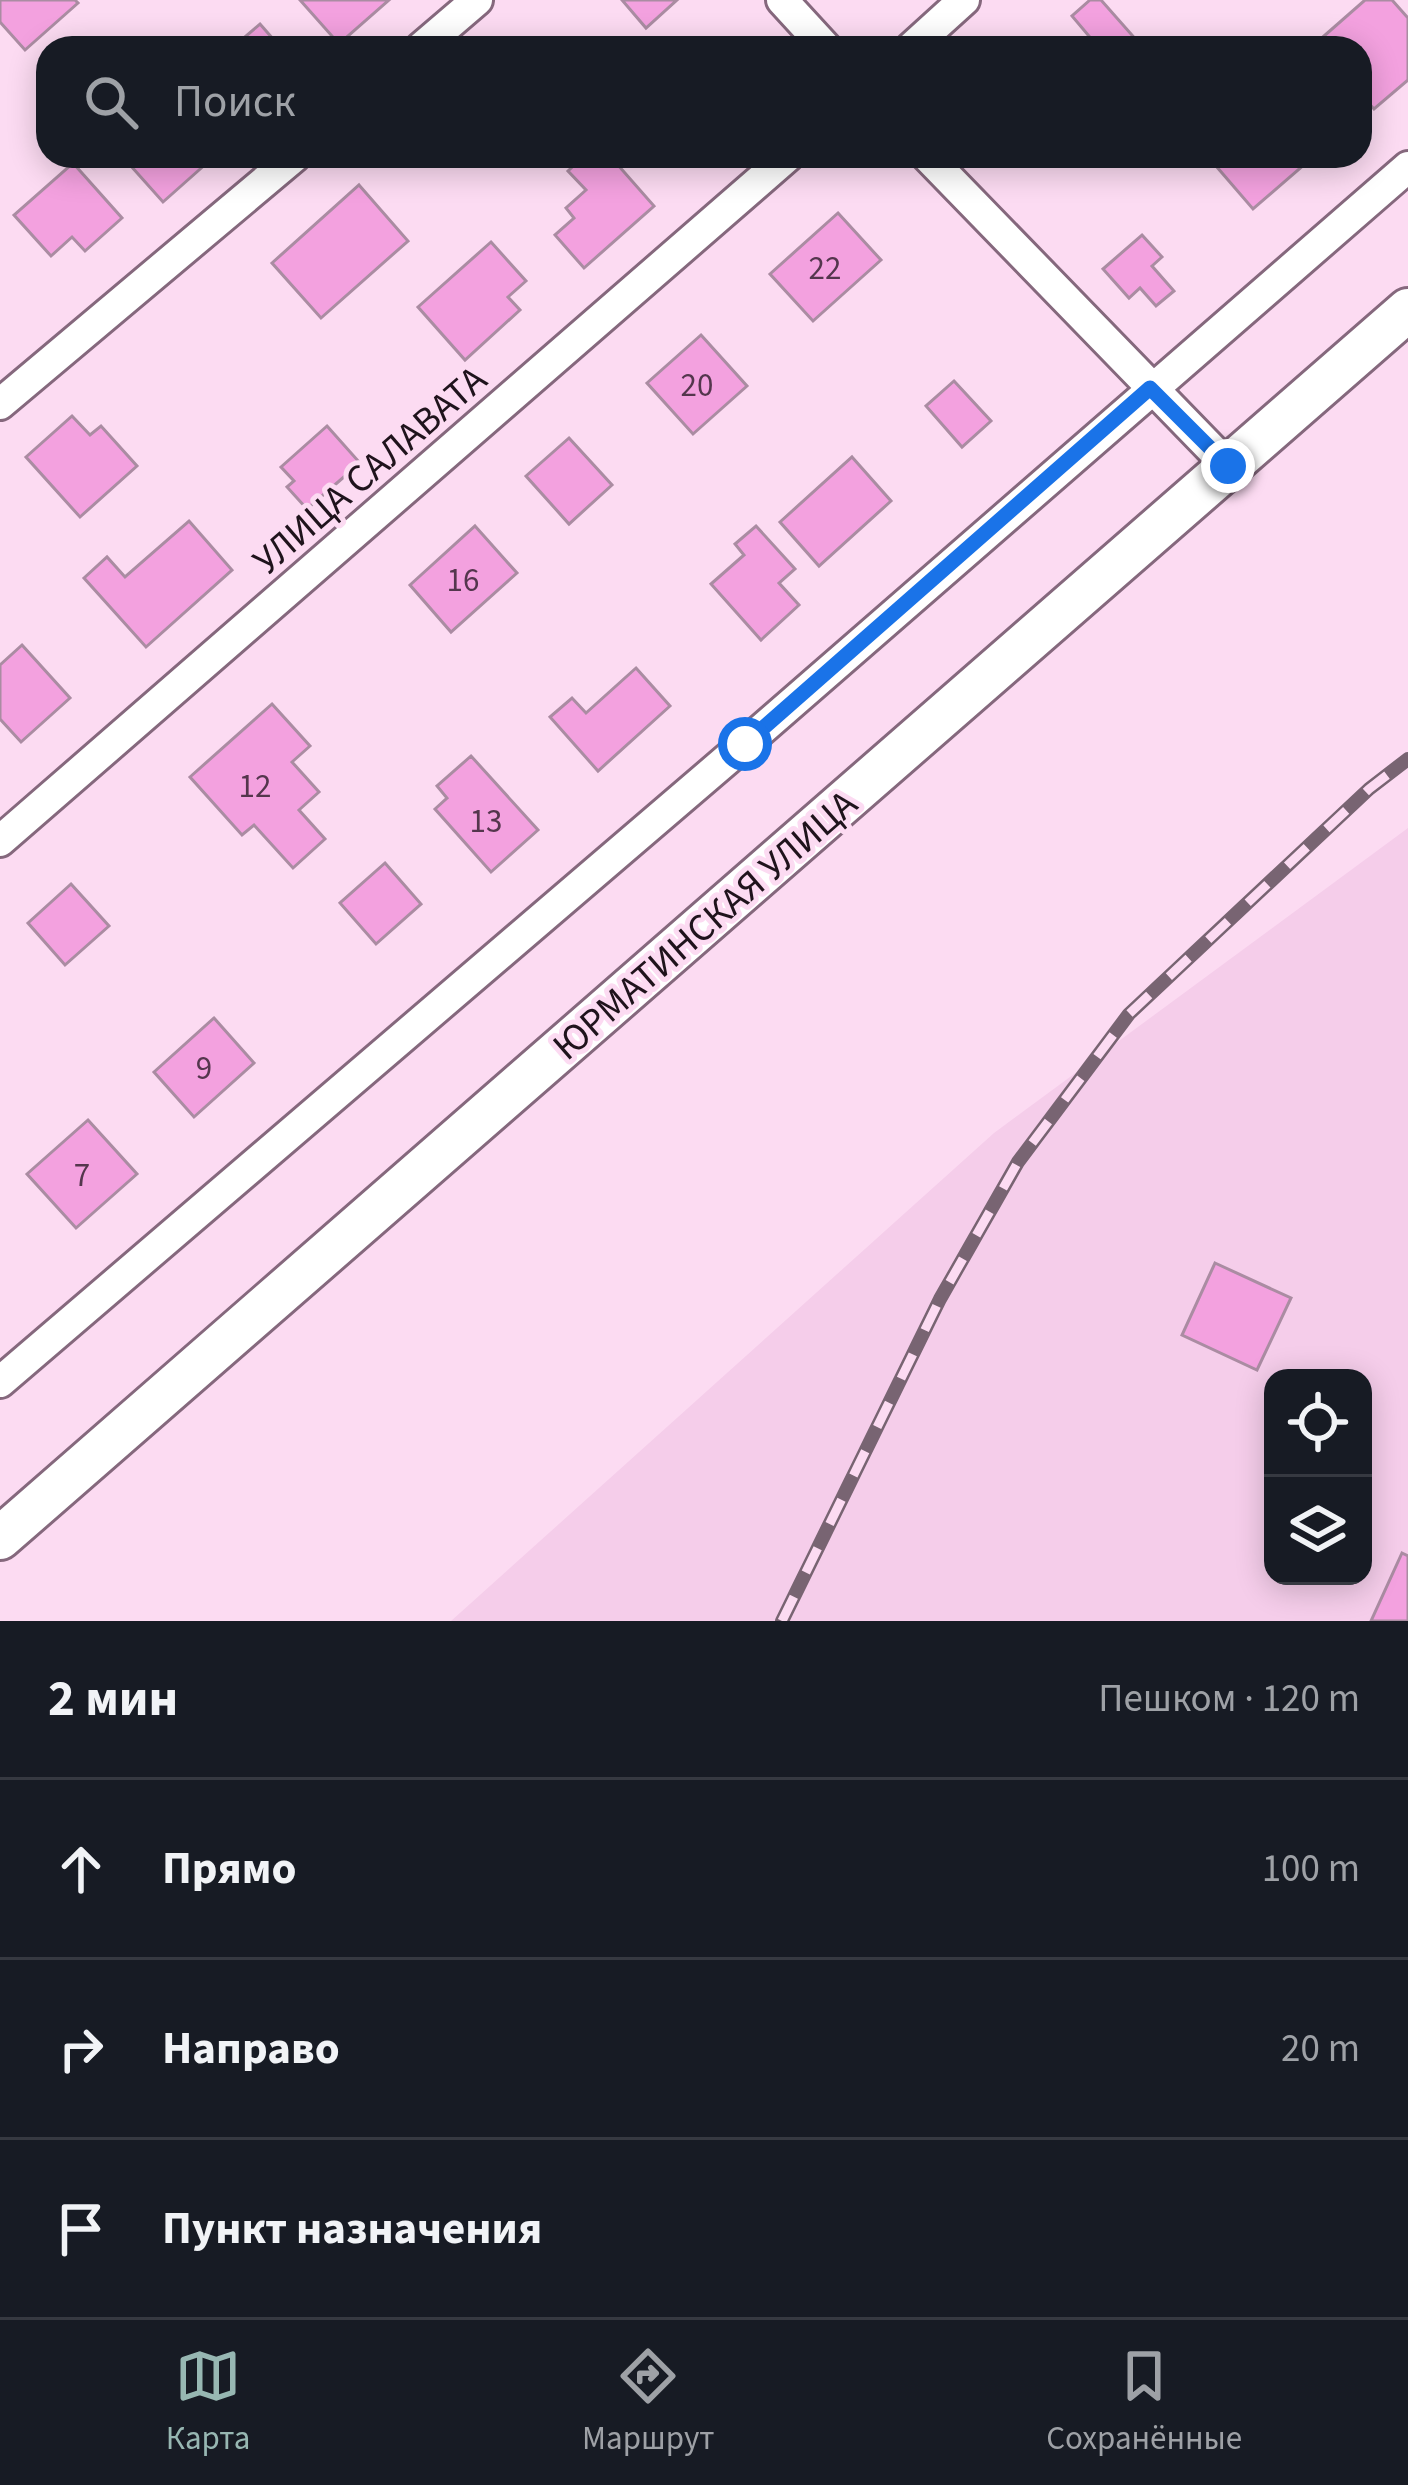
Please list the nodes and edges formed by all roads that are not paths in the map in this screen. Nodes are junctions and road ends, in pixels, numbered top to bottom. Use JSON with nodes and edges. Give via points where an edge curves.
{"nodes":[{"id":1,"x":477,"y":0,"type":"edge"},
{"id":2,"x":782,"y":0,"type":"edge"},
{"id":3,"x":964,"y":0,"type":"edge"},
{"id":4,"x":435,"y":36,"type":"edge"},
{"id":5,"x":815,"y":36,"type":"edge"},
{"id":6,"x":924,"y":36,"type":"edge"},
{"id":7,"x":1408,"y":166,"type":"edge"},
{"id":8,"x":281,"y":168,"type":"edge"},
{"id":9,"x":774,"y":168,"type":"edge"},
{"id":10,"x":939,"y":168,"type":"edge"},
{"id":11,"x":1408,"y":310,"type":"edge"},
{"id":12,"x":1150,"y":388,"type":"junction"},
{"id":13,"x":0,"y":404,"type":"edge"},
{"id":14,"x":1228,"y":466,"type":"junction"},
{"id":15,"x":0,"y":841,"type":"edge"},
{"id":16,"x":0,"y":1382,"type":"edge"},
{"id":17,"x":0,"y":1538,"type":"edge"}],
"edges":[{"from":1,"to":4,"type":"street"},
{"from":2,"to":5,"type":"street"},
{"from":3,"to":6,"type":"street"},
{"from":7,"to":12,"type":"street"},
{"from":8,"to":13,"type":"street"},
{"from":9,"to":15,"type":"street","name":"УЛИЦА САЛАВАТА"},
{"from":10,"to":12,"type":"street"},
{"from":11,"to":14,"type":"main road","name":"ЮРМАТИНСКАЯ УЛИЦА"},
{"from":12,"to":14,"type":"street"},
{"from":12,"to":16,"type":"street"},
{"from":14,"to":17,"type":"main road","name":"ЮРМАТИНСКАЯ УЛИЦА"}]}
